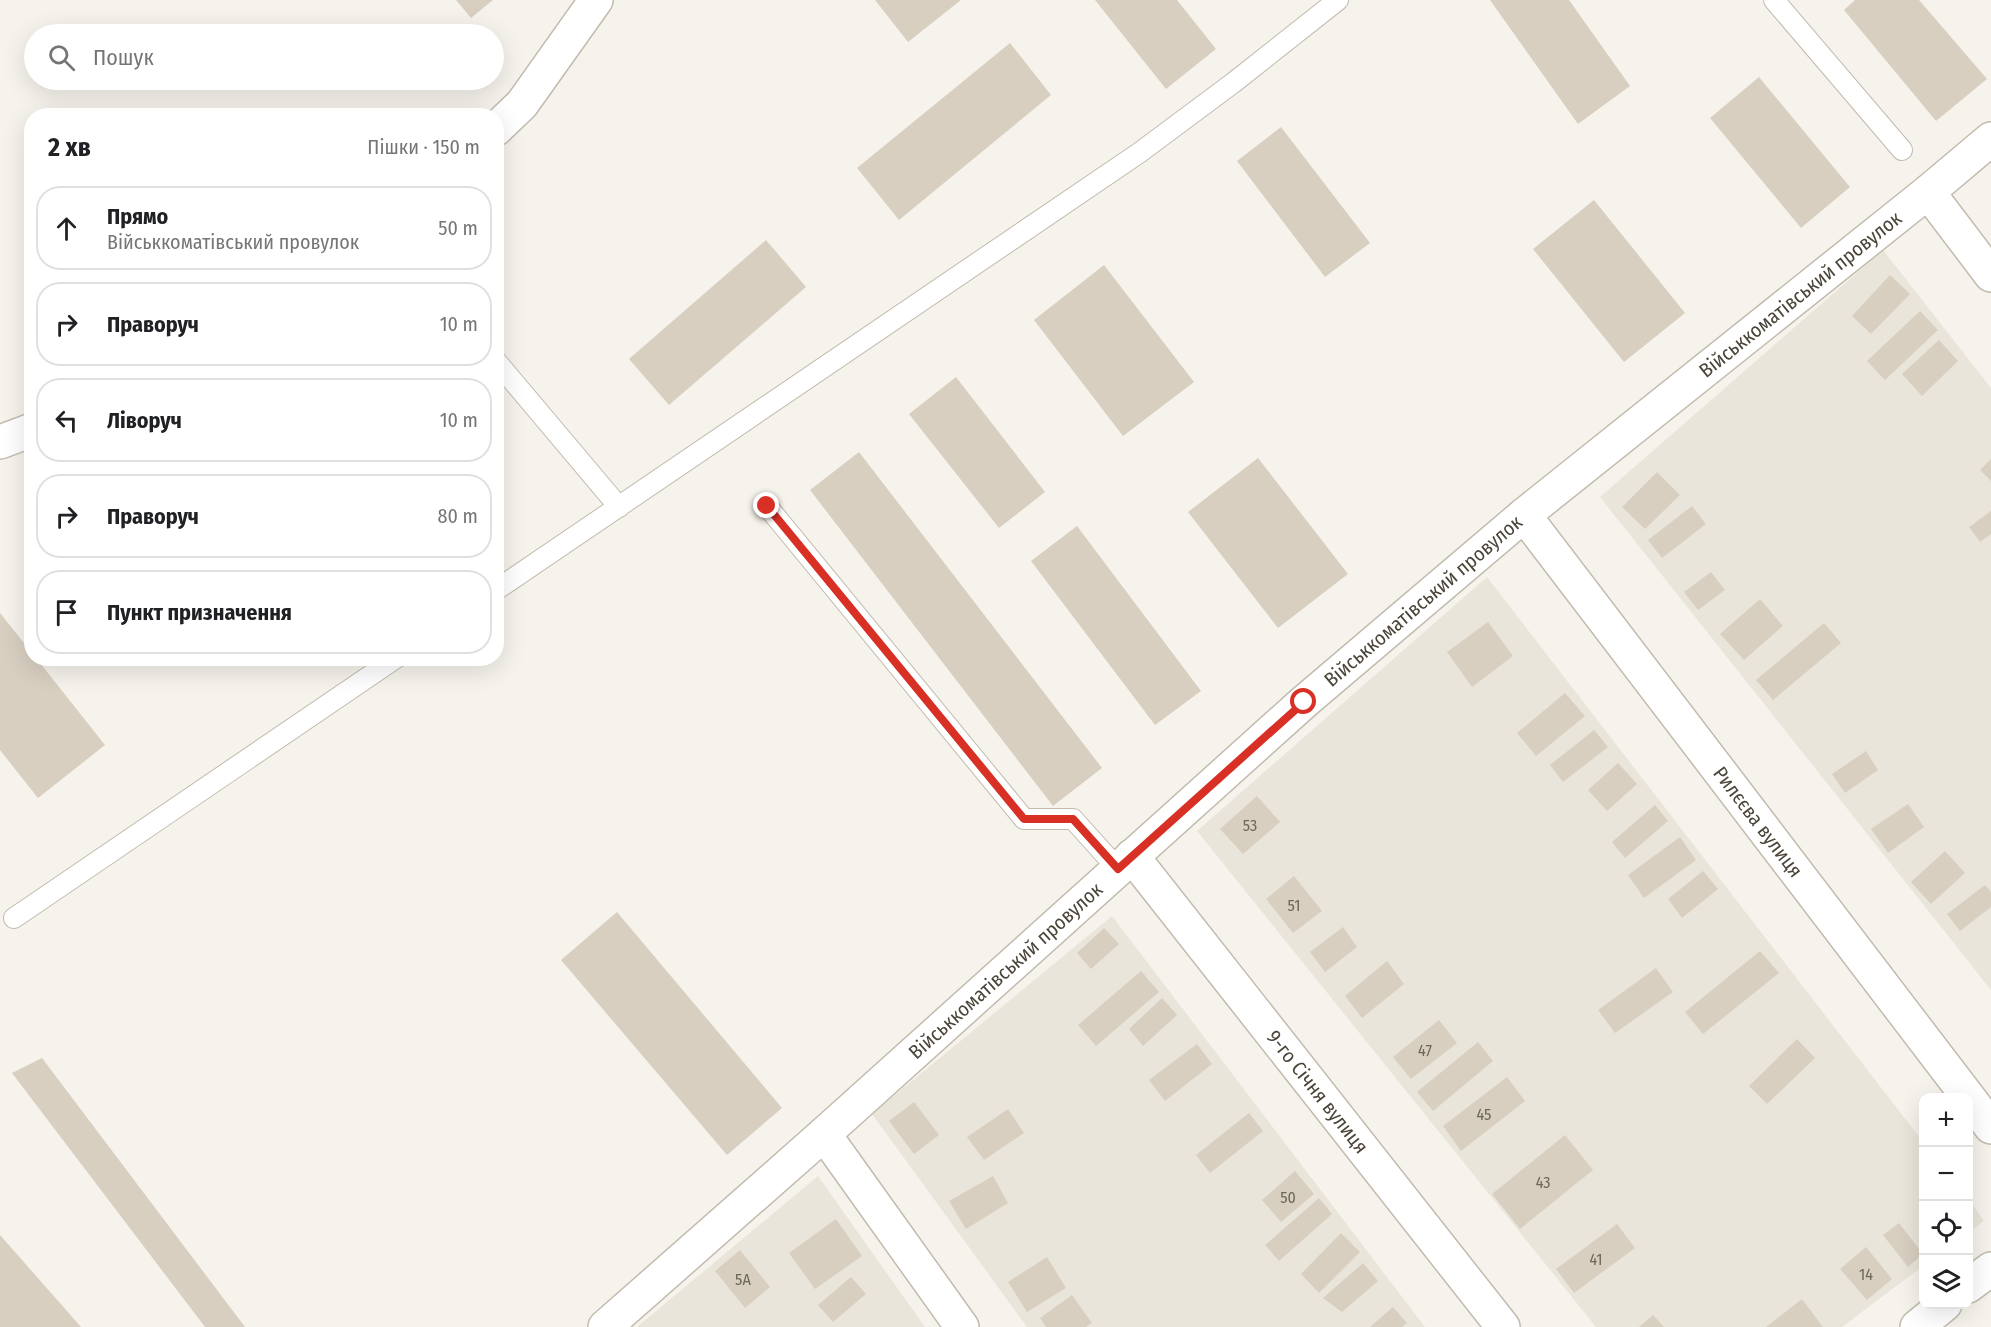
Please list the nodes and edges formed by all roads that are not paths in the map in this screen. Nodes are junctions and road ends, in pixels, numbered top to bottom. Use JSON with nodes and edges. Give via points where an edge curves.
{"nodes":[{"id":1,"x":596,"y":0,"type":"edge"},
{"id":2,"x":1338,"y":0,"type":"edge"},
{"id":3,"x":1774,"y":0,"type":"edge"},
{"id":4,"x":504,"y":121,"type":"edge"},
{"id":5,"x":1991,"y":139,"type":"edge"},
{"id":6,"x":1902,"y":150,"type":"dead end"},
{"id":7,"x":1928,"y":192,"type":"junction"},
{"id":8,"x":1991,"y":275,"type":"edge"},
{"id":9,"x":504,"y":370,"type":"edge"},
{"id":10,"x":24,"y":433,"type":"edge"},
{"id":11,"x":0,"y":442,"type":"edge"},
{"id":12,"x":767,"y":506,"type":"dead end"},
{"id":13,"x":619,"y":507,"type":"junction"},
{"id":14,"x":1524,"y":516,"type":"junction"},
{"id":15,"x":504,"y":585,"type":"edge"},
{"id":16,"x":384,"y":666,"type":"edge"},
{"id":17,"x":1125,"y":863,"type":"junction"},
{"id":18,"x":14,"y":918,"type":"dead end"},
{"id":19,"x":1991,"y":1127,"type":"edge"},
{"id":20,"x":824,"y":1134,"type":"junction"},
{"id":21,"x":1991,"y":1269,"type":"edge"},
{"id":22,"x":1973,"y":1282,"type":"edge"},
{"id":23,"x":1941,"y":1309,"type":"edge"},
{"id":24,"x":605,"y":1327,"type":"edge"},
{"id":25,"x":962,"y":1327,"type":"edge"},
{"id":26,"x":1503,"y":1327,"type":"edge"},
{"id":27,"x":1917,"y":1327,"type":"edge"}],
"edges":[{"from":1,"to":4,"type":"street","via":[[522,104]]},
{"from":2,"to":13,"type":"lane","via":[[1139,153]]},
{"from":3,"to":6,"type":"lane"},
{"from":5,"to":7,"type":"street","name":"Військкоматівський провулок"},
{"from":7,"to":8,"type":"street"},
{"from":7,"to":14,"type":"street","name":"Військкоматівський провулок"},
{"from":9,"to":13,"type":"lane"},
{"from":10,"to":11,"type":"street"},
{"from":12,"to":17,"type":"lane","via":[[1024,819],[1073,819]]},
{"from":13,"to":15,"type":"lane"},
{"from":14,"to":17,"type":"street","name":"Військкоматівський провулок","via":[[1304,702]]},
{"from":14,"to":19,"type":"street","name":"Рилєєва вулиця"},
{"from":16,"to":18,"type":"lane"},
{"from":17,"to":20,"type":"street","name":"Військкоматівський провулок"},
{"from":17,"to":26,"type":"street","name":"9-го Січня вулиця"},
{"from":20,"to":24,"type":"street","name":"Військкоматівський провулок"},
{"from":20,"to":25,"type":"street"},
{"from":21,"to":22,"type":"street"},
{"from":23,"to":27,"type":"street"}]}
